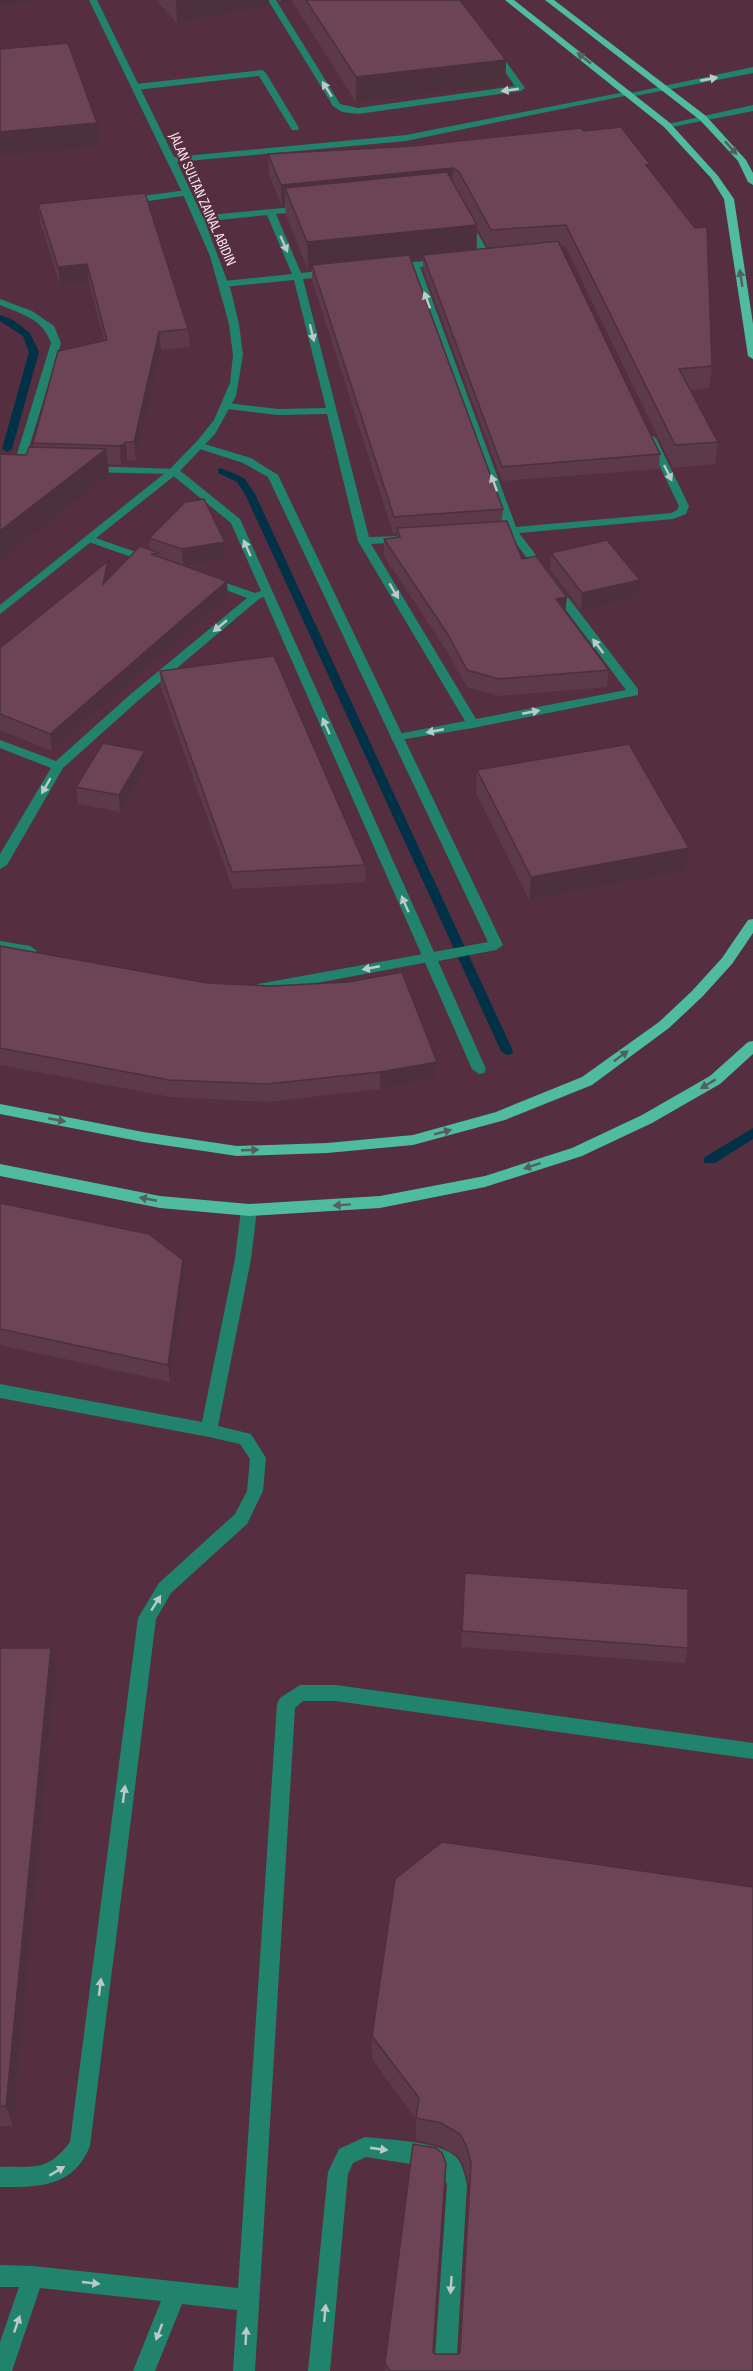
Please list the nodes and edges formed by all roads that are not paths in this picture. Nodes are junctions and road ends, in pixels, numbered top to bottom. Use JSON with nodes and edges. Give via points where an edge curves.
{"nodes":[{"id":1,"x":93,"y":0,"type":"edge"},
{"id":2,"x":272,"y":0,"type":"edge"},
{"id":3,"x":509,"y":0,"type":"edge"},
{"id":4,"x":549,"y":0,"type":"edge"},
{"id":5,"x":489,"y":44,"type":"edge"},
{"id":6,"x":753,"y":70,"type":"edge"},
{"id":7,"x":742,"y":72,"type":"junction"},
{"id":8,"x":753,"y":81,"type":"edge"},
{"id":9,"x":136,"y":87,"type":"junction"},
{"id":10,"x":664,"y":88,"type":"junction"},
{"id":11,"x":630,"y":94,"type":"junction"},
{"id":12,"x":753,"y":108,"type":"edge"},
{"id":13,"x":703,"y":118,"type":"junction"},
{"id":14,"x":667,"y":125,"type":"junction"},
{"id":15,"x":295,"y":128,"type":"dead end"},
{"id":16,"x":171,"y":160,"type":"junction"},
{"id":17,"x":753,"y":182,"type":"edge"},
{"id":18,"x":187,"y":193,"type":"junction"},
{"id":19,"x":117,"y":202,"type":"edge"},
{"id":20,"x":315,"y":208,"type":"edge"},
{"id":21,"x":270,"y":212,"type":"junction"},
{"id":22,"x":463,"y":215,"type":"edge"},
{"id":23,"x":199,"y":219,"type":"junction"},
{"id":24,"x":496,"y":256,"type":"edge"},
{"id":25,"x":486,"y":257,"type":"junction"},
{"id":26,"x":474,"y":259,"type":"edge"},
{"id":27,"x":450,"y":261,"type":"edge"},
{"id":28,"x":414,"y":265,"type":"junction"},
{"id":29,"x":380,"y":268,"type":"edge"},
{"id":30,"x":345,"y":272,"type":"edge"},
{"id":31,"x":298,"y":277,"type":"junction"},
{"id":32,"x":224,"y":284,"type":"junction"},
{"id":33,"x":0,"y":302,"type":"edge"},
{"id":34,"x":753,"y":356,"type":"edge"},
{"id":35,"x":227,"y":405,"type":"junction"},
{"id":36,"x":331,"y":411,"type":"junction"},
{"id":37,"x":648,"y":431,"type":"edge"},
{"id":38,"x":201,"y":446,"type":"junction"},
{"id":39,"x":42,"y":468,"type":"edge"},
{"id":40,"x":78,"y":469,"type":"edge"},
{"id":41,"x":174,"y":471,"type":"junction"},
{"id":42,"x":512,"y":531,"type":"junction"},
{"id":43,"x":478,"y":533,"type":"edge"},
{"id":44,"x":421,"y":537,"type":"edge"},
{"id":45,"x":90,"y":539,"type":"junction"},
{"id":46,"x":364,"y":541,"type":"junction"},
{"id":47,"x":161,"y":564,"type":"edge"},
{"id":48,"x":192,"y":575,"type":"edge"},
{"id":49,"x":261,"y":595,"type":"junction"},
{"id":50,"x":1,"y":611,"type":"edge"},
{"id":51,"x":473,"y":724,"type":"junction"},
{"id":52,"x":398,"y":738,"type":"junction"},
{"id":53,"x":0,"y":744,"type":"edge"},
{"id":54,"x":58,"y":766,"type":"junction"},
{"id":55,"x":0,"y":865,"type":"edge"},
{"id":56,"x":753,"y":922,"type":"edge"},
{"id":57,"x":0,"y":946,"type":"edge"},
{"id":58,"x":45,"y":954,"type":"edge"},
{"id":59,"x":429,"y":958,"type":"junction"},
{"id":60,"x":241,"y":988,"type":"edge"},
{"id":61,"x":753,"y":1047,"type":"edge"},
{"id":62,"x":479,"y":1069,"type":"dead end"},
{"id":63,"x":0,"y":1109,"type":"edge"},
{"id":64,"x":0,"y":1170,"type":"edge"},
{"id":65,"x":249,"y":1210,"type":"junction"},
{"id":66,"x":0,"y":1391,"type":"edge"},
{"id":67,"x":209,"y":1430,"type":"junction"},
{"id":68,"x":753,"y":1751,"type":"edge"},
{"id":69,"x":0,"y":2177,"type":"edge"},
{"id":70,"x":0,"y":2276,"type":"edge"},
{"id":71,"x":33,"y":2277,"type":"junction"},
{"id":72,"x":175,"y":2293,"type":"junction"},
{"id":73,"x":248,"y":2300,"type":"junction"},
{"id":74,"x":1,"y":2371,"type":"edge"},
{"id":75,"x":144,"y":2371,"type":"edge"},
{"id":76,"x":244,"y":2371,"type":"edge"},
{"id":77,"x":319,"y":2371,"type":"edge"},
{"id":78,"x":445,"y":2371,"type":"edge"}],
"edges":[{"from":1,"to":9,"type":"street","name":"JALAN SULTAN ZAINAL ABIDIN"},
{"from":5,"to":2,"type":"street","one_way":true,"via":[[521,88],[345,110],[337,106]]},
{"from":11,"to":3,"type":"main road","one_way":true},
{"from":4,"to":10,"type":"main road"},
{"from":6,"to":7,"type":"street"},
{"from":7,"to":8,"type":"street"},
{"from":10,"to":7,"type":"street","one_way":true},
{"from":9,"to":15,"type":"street","via":[[262,73]]},
{"from":9,"to":16,"type":"street","name":"JALAN SULTAN ZAINAL ABIDIN"},
{"from":10,"to":11,"type":"street"},
{"from":10,"to":13,"type":"main road"},
{"from":11,"to":14,"type":"main road"},
{"from":11,"to":16,"type":"street","via":[[406,138]]},
{"from":12,"to":13,"type":"street"},
{"from":13,"to":14,"type":"street"},
{"from":13,"to":17,"type":"main road","one_way":true,"via":[[742,160]]},
{"from":34,"to":14,"type":"main road","one_way":true,"via":[[729,199],[714,176]]},
{"from":16,"to":18,"type":"street","name":"JALAN SULTAN ZAINAL ABIDIN"},
{"from":18,"to":19,"type":"street"},
{"from":18,"to":23,"type":"street","name":"JALAN SULTAN ZAINAL ABIDIN"},
{"from":20,"to":21,"type":"street"},
{"from":21,"to":23,"type":"street"},
{"from":21,"to":31,"type":"street","one_way":true},
{"from":22,"to":25,"type":"street"},
{"from":23,"to":32,"type":"street","name":"JALAN SULTAN ZAINAL ABIDIN"},
{"from":24,"to":25,"type":"street"},
{"from":25,"to":26,"type":"street"},
{"from":27,"to":28,"type":"street"},
{"from":28,"to":29,"type":"street"},
{"from":42,"to":28,"type":"street","one_way":true},
{"from":30,"to":31,"type":"street"},
{"from":31,"to":32,"type":"street"},
{"from":31,"to":36,"type":"street","one_way":true},
{"from":32,"to":35,"type":"street","name":"JALAN SULTAN ZAINAL ABIDIN","via":[[238,366]]},
{"from":33,"to":39,"type":"street","via":[[29,313],[51,328],[56,343],[14,467]]},
{"from":35,"to":36,"type":"street","via":[[278,412]]},
{"from":35,"to":38,"type":"street","name":"JALAN SULTAN ZAINAL ABIDIN"},
{"from":36,"to":46,"type":"street"},
{"from":37,"to":42,"type":"street","one_way":true,"via":[[684,506],[682,512]]},
{"from":38,"to":41,"type":"street","name":"JALAN SULTAN ZAINAL ABIDIN"},
{"from":38,"to":52,"type":"street","via":[[238,456],[273,475]]},
{"from":40,"to":41,"type":"street"},
{"from":41,"to":45,"type":"street","name":"JALAN SULTAN ZAINAL ABIDIN"},
{"from":49,"to":41,"type":"street","one_way":true,"via":[[236,521]]},
{"from":42,"to":43,"type":"street"},
{"from":51,"to":42,"type":"street","one_way":true,"via":[[634,692]]},
{"from":44,"to":46,"type":"street"},
{"from":45,"to":47,"type":"street"},
{"from":45,"to":50,"type":"street","name":"JALAN SULTAN ZAINAL ABIDIN"},
{"from":46,"to":51,"type":"street","one_way":true},
{"from":48,"to":49,"type":"street"},
{"from":49,"to":54,"type":"street","one_way":true,"via":[[136,696]]},
{"from":59,"to":49,"type":"street","one_way":true},
{"from":51,"to":52,"type":"street","one_way":true},
{"from":52,"to":59,"type":"street","via":[[496,945]]},
{"from":53,"to":54,"type":"street"},
{"from":54,"to":55,"type":"street","one_way":true},
{"from":63,"to":56,"type":"main road","one_way":true,"via":[[237,1151],[413,1140],[500,1116],[587,1081],[663,1025],[697,994],[727,961]]},
{"from":57,"to":58,"type":"street"},
{"from":59,"to":60,"type":"street","one_way":true,"via":[[261,989]]},
{"from":59,"to":62,"type":"street"},
{"from":61,"to":65,"type":"main road","one_way":true,"via":[[716,1080],[577,1152],[485,1181],[380,1202]]},
{"from":65,"to":64,"type":"main road","one_way":true,"via":[[160,1202]]},
{"from":65,"to":67,"type":"street"},
{"from":66,"to":67,"type":"street"},
{"from":69,"to":67,"type":"street","one_way":true,"via":[[50,2176],[68,2164],[80,2146],[147,1618],[165,1588],[241,1519],[255,1491],[258,1458],[245,1439]]},
{"from":68,"to":73,"type":"street","via":[[336,1693],[300,1693],[286,1704]]},
{"from":70,"to":71,"type":"street"},
{"from":71,"to":72,"type":"street","one_way":true},
{"from":74,"to":71,"type":"street","one_way":true},
{"from":72,"to":73,"type":"street"},
{"from":72,"to":75,"type":"street","one_way":true},
{"from":76,"to":73,"type":"street","one_way":true},
{"from":77,"to":78,"type":"street","one_way":true,"via":[[338,2172],[346,2156],[365,2147],[440,2158],[451,2167],[458,2185]]}]}
